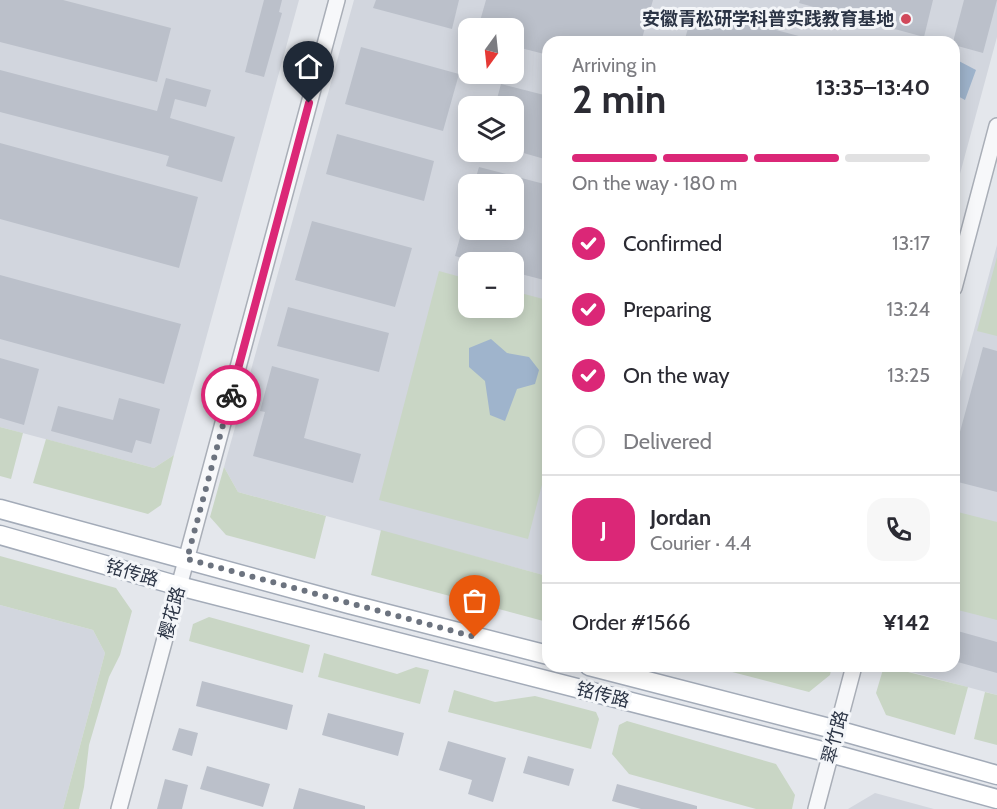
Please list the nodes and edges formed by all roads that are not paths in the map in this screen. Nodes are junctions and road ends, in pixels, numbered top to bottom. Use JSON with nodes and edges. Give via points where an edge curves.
{"nodes":[{"id":1,"x":337,"y":0,"type":"edge"},
{"id":2,"x":997,"y":126,"type":"edge"},
{"id":3,"x":960,"y":265,"type":"edge"},
{"id":4,"x":0,"y":509,"type":"edge"},
{"id":5,"x":0,"y":535,"type":"edge"},
{"id":6,"x":187,"y":559,"type":"junction"},
{"id":7,"x":179,"y":586,"type":"junction"},
{"id":8,"x":542,"y":653,"type":"edge"},
{"id":9,"x":611,"y":672,"type":"edge"},
{"id":10,"x":852,"y":672,"type":"edge"},
{"id":11,"x":837,"y":730,"type":"junction"},
{"id":12,"x":830,"y":753,"type":"junction"},
{"id":13,"x":997,"y":775,"type":"edge"},
{"id":14,"x":997,"y":799,"type":"edge"},
{"id":15,"x":119,"y":809,"type":"edge"},
{"id":16,"x":816,"y":809,"type":"edge"}],
"edges":[{"from":1,"to":6,"type":"street","name":"樱花路"},
{"from":2,"to":3,"type":"street"},
{"from":4,"to":6,"type":"main road","name":"铭传路"},
{"from":5,"to":7,"type":"main road","name":"铭传路"},
{"from":6,"to":7,"type":"street","name":"樱花路"},
{"from":6,"to":8,"type":"main road","name":"铭传路"},
{"from":7,"to":12,"type":"main road","name":"铭传路"},
{"from":7,"to":15,"type":"street","name":"樱花路"},
{"from":9,"to":11,"type":"main road","name":"铭传路"},
{"from":10,"to":11,"type":"street","name":"翠竹路"},
{"from":11,"to":12,"type":"street","name":"翠竹路"},
{"from":11,"to":13,"type":"main road","name":"铭传路"},
{"from":12,"to":14,"type":"main road","name":"铭传路"},
{"from":12,"to":16,"type":"street","name":"翠竹路"}]}
